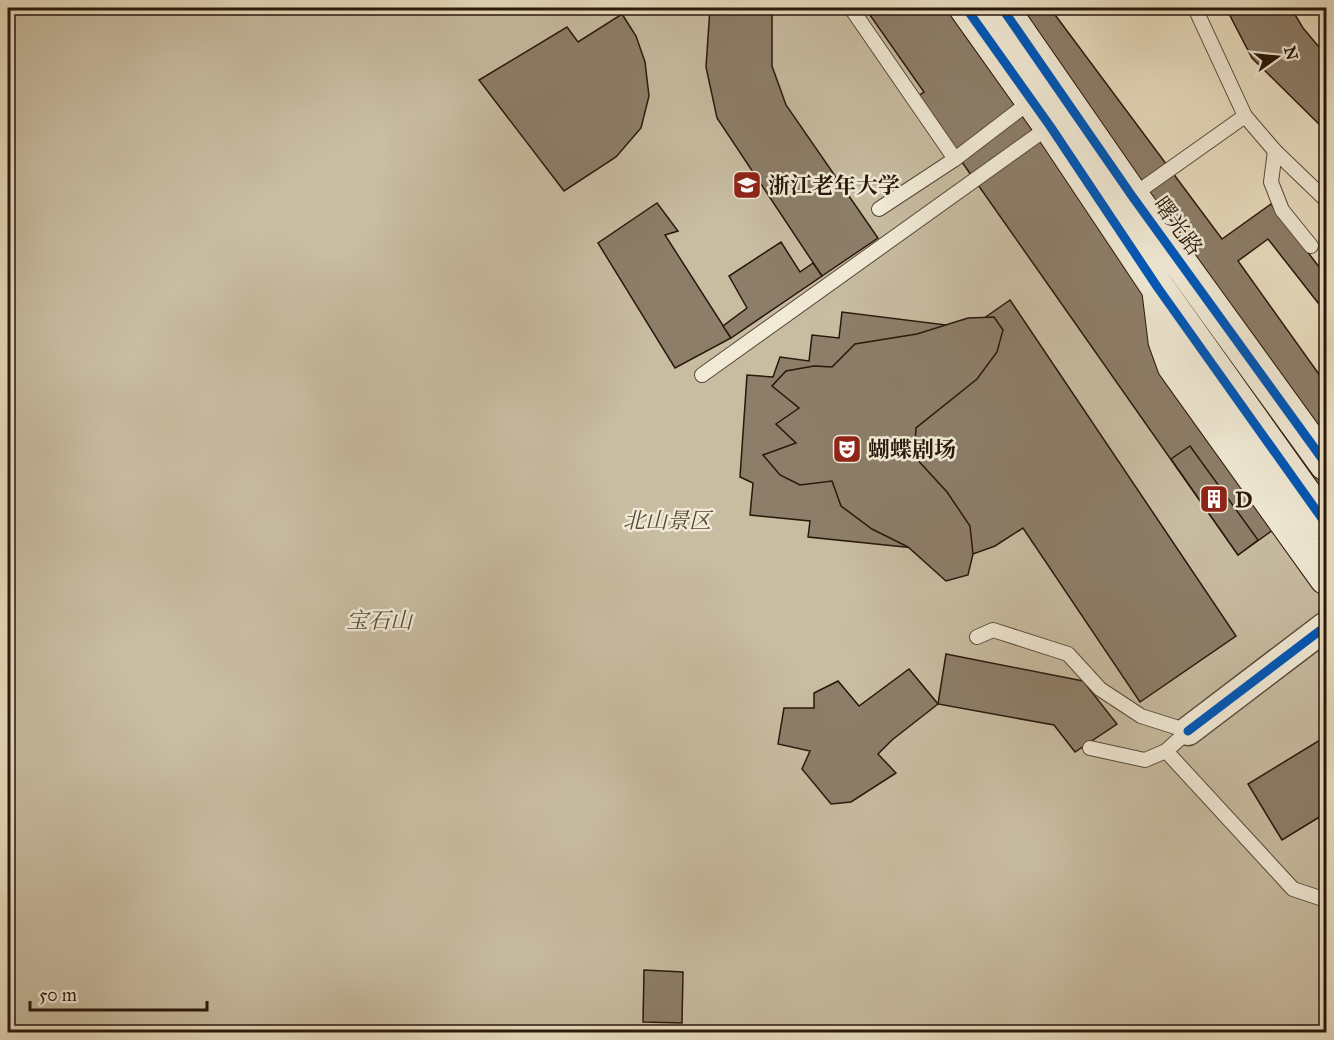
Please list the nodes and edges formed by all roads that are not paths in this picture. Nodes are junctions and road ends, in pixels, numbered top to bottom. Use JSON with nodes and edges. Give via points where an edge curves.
{"nodes":[{"id":1,"x":851,"y":8,"type":"edge"},
{"id":2,"x":966,"y":8,"type":"edge"},
{"id":3,"x":1002,"y":8,"type":"edge"},
{"id":4,"x":1195,"y":8,"type":"edge"},
{"id":5,"x":1040,"y":114,"type":"junction"},
{"id":6,"x":1245,"y":116,"type":"junction"},
{"id":7,"x":1275,"y":151,"type":"junction"},
{"id":8,"x":955,"y":159,"type":"junction"},
{"id":9,"x":1132,"y":196,"type":"junction"},
{"id":10,"x":1326,"y":200,"type":"edge"},
{"id":11,"x":879,"y":209,"type":"dead end"},
{"id":12,"x":1311,"y":246,"type":"dead end"},
{"id":13,"x":1158,"y":288,"type":"junction"},
{"id":14,"x":702,"y":375,"type":"dead end"},
{"id":15,"x":1326,"y":464,"type":"edge"},
{"id":16,"x":1326,"y":524,"type":"edge"},
{"id":17,"x":1326,"y":578,"type":"edge"},
{"id":18,"x":1326,"y":626,"type":"edge"},
{"id":19,"x":977,"y":637,"type":"dead end"},
{"id":20,"x":1188,"y":731,"type":"junction"},
{"id":21,"x":1090,"y":748,"type":"dead end"},
{"id":22,"x":1166,"y":751,"type":"junction"},
{"id":23,"x":1326,"y":900,"type":"edge"}],
"edges":[{"from":1,"to":8,"type":"lane"},
{"from":2,"to":5,"type":"main road"},
{"from":3,"to":9,"type":"main road","name":"曙光路"},
{"from":4,"to":6,"type":"lane"},
{"from":5,"to":8,"type":"lane"},
{"from":5,"to":13,"type":"main road"},
{"from":5,"to":14,"type":"lane"},
{"from":6,"to":7,"type":"lane"},
{"from":6,"to":9,"type":"lane"},
{"from":7,"to":10,"type":"lane"},
{"from":7,"to":12,"type":"lane","via":[[1271,182],[1282,210]]},
{"from":8,"to":11,"type":"lane"},
{"from":9,"to":15,"type":"main road","name":"曙光路"},
{"from":13,"to":16,"type":"main road"},
{"from":13,"to":17,"type":"main road","via":[[1165,341],[1173,366]]},
{"from":18,"to":20,"type":"street"},
{"from":19,"to":20,"type":"lane","via":[[993,630],[1068,654],[1100,689],[1141,716]]},
{"from":20,"to":22,"type":"lane"},
{"from":21,"to":22,"type":"lane","via":[[1145,760]]},
{"from":22,"to":23,"type":"lane","via":[[1293,889]]}]}
